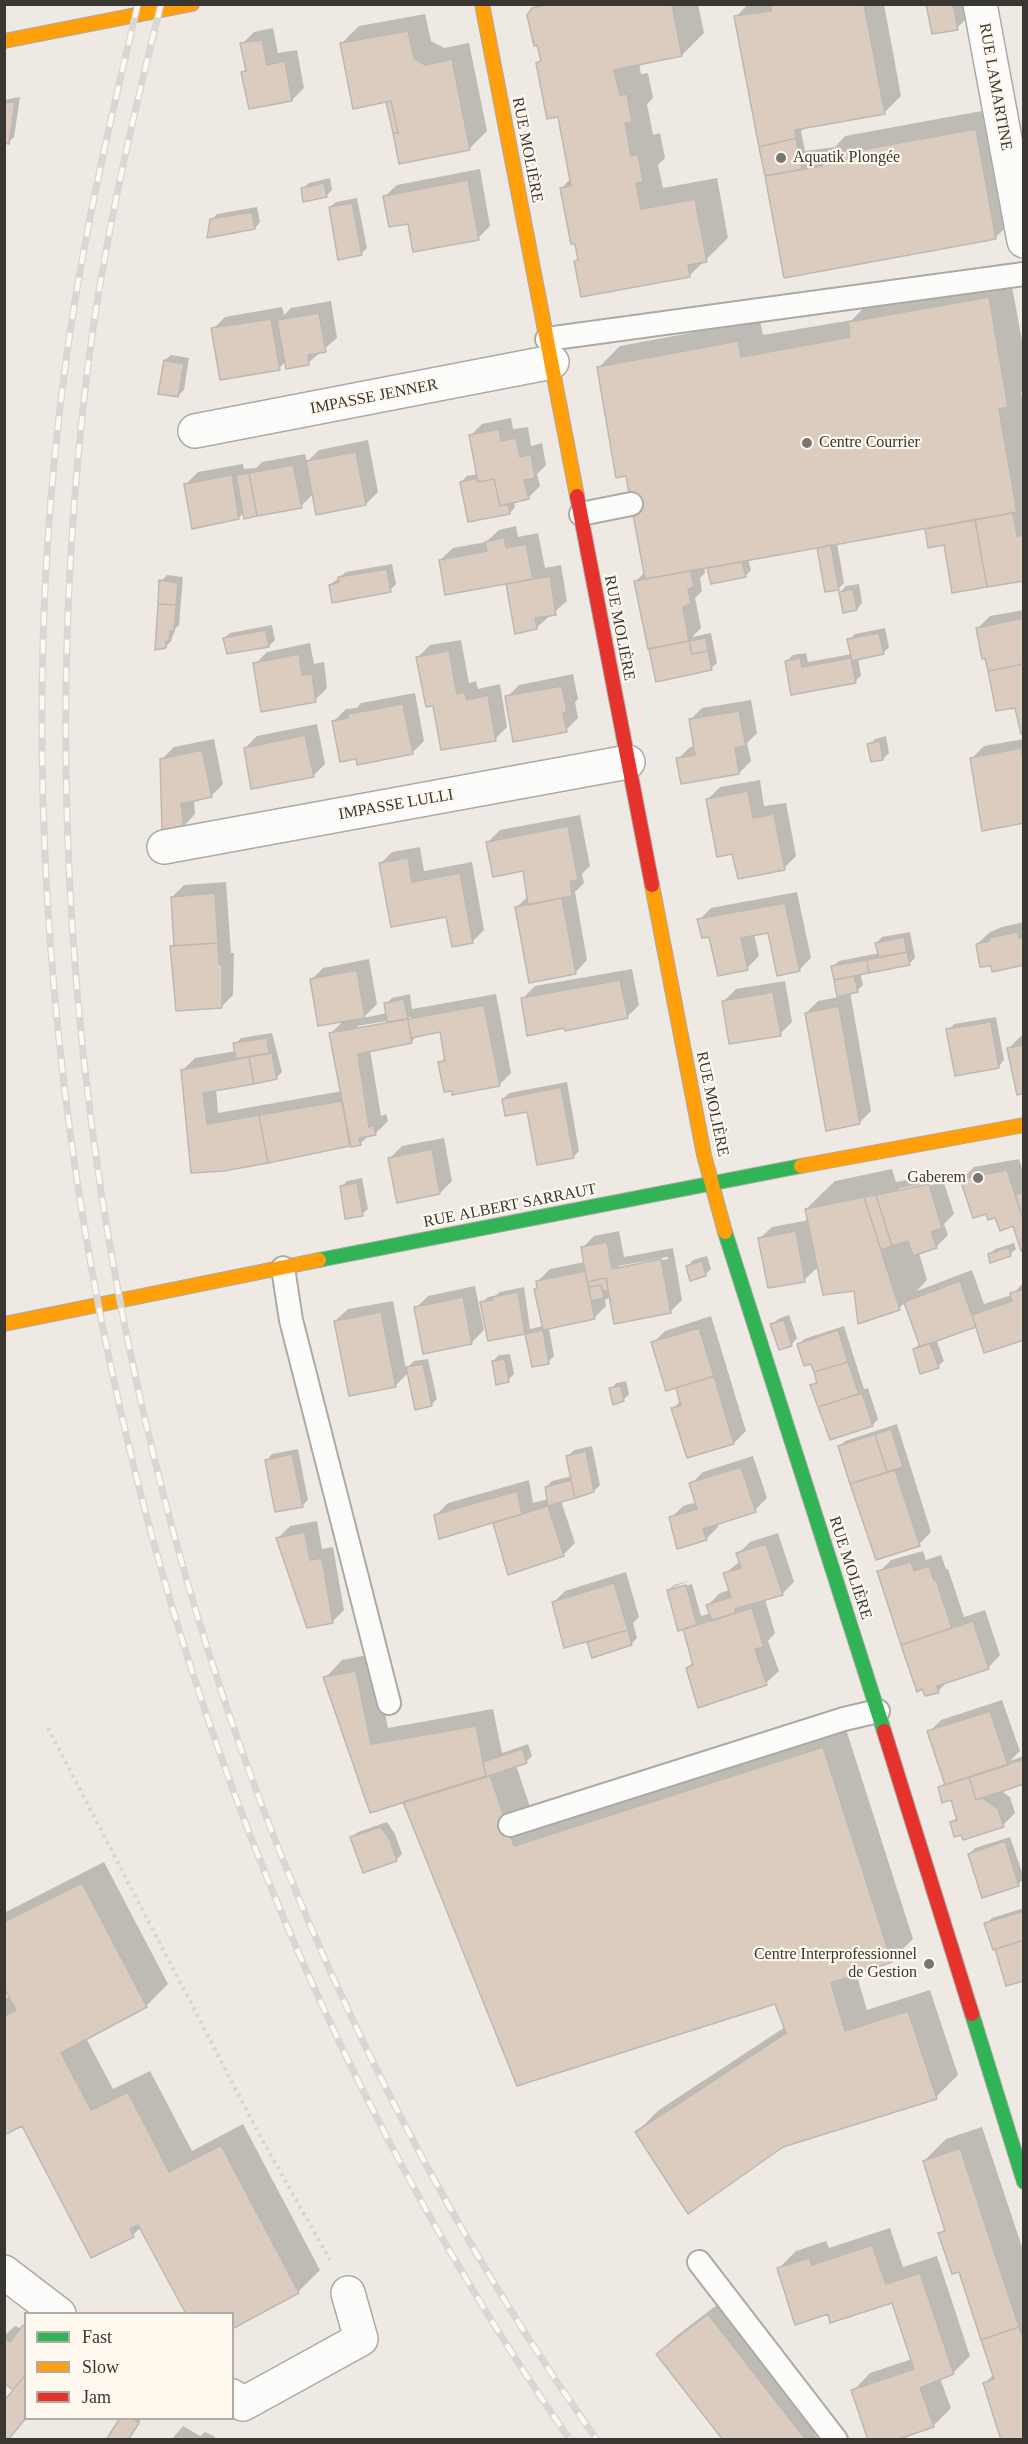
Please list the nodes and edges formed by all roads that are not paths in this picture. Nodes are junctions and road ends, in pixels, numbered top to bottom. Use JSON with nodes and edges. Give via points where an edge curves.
{"nodes":[{"id":1,"x":192,"y":4,"type":"edge"},
{"id":2,"x":482,"y":4,"type":"edge"},
{"id":3,"x":980,"y":4,"type":"edge"},
{"id":4,"x":4,"y":41,"type":"edge"},
{"id":5,"x":1023,"y":241,"type":"edge"},
{"id":6,"x":1023,"y":273,"type":"edge"},
{"id":7,"x":549,"y":350,"type":"junction"},
{"id":8,"x":195,"y":431,"type":"dead end"},
{"id":9,"x":631,"y":504,"type":"dead end"},
{"id":10,"x":581,"y":514,"type":"junction"},
{"id":11,"x":628,"y":762,"type":"junction"},
{"id":12,"x":164,"y":847,"type":"dead end"},
{"id":13,"x":1023,"y":1125,"type":"edge"},
{"id":14,"x":712,"y":1182,"type":"junction"},
{"id":15,"x":283,"y":1268,"type":"junction"},
{"id":16,"x":4,"y":1324,"type":"edge"},
{"id":17,"x":389,"y":1704,"type":"dead end"},
{"id":18,"x":878,"y":1711,"type":"junction"},
{"id":19,"x":510,"y":1825,"type":"dead end"},
{"id":20,"x":1023,"y":2182,"type":"edge"},
{"id":21,"x":699,"y":2262,"type":"dead end"},
{"id":22,"x":4,"y":2272,"type":"edge"},
{"id":23,"x":348,"y":2293,"type":"road end"},
{"id":24,"x":58,"y":2312,"type":"edge"},
{"id":25,"x":234,"y":2398,"type":"edge"},
{"id":26,"x":836,"y":2439,"type":"edge"}],
"edges":[{"from":1,"to":4,"type":"street"},
{"from":2,"to":7,"type":"street","name":"RUE MOLIÈRE"},
{"from":3,"to":5,"type":"street","name":"RUE LAMARTINE"},
{"from":6,"to":7,"type":"lane"},
{"from":7,"to":8,"type":"street","name":"IMPASSE JENNER"},
{"from":7,"to":10,"type":"street","name":"RUE MOLIÈRE"},
{"from":9,"to":10,"type":"lane"},
{"from":10,"to":11,"type":"street","name":"RUE MOLIÈRE"},
{"from":11,"to":12,"type":"street","name":"IMPASSE LULLI"},
{"from":11,"to":14,"type":"street","name":"RUE MOLIÈRE"},
{"from":13,"to":14,"type":"street","name":"RUE ALBERT SARRAUT"},
{"from":14,"to":15,"type":"street","name":"RUE ALBERT SARRAUT"},
{"from":14,"to":18,"type":"street","name":"RUE MOLIÈRE"},
{"from":15,"to":16,"type":"street","name":"RUE ALBERT SARRAUT"},
{"from":15,"to":17,"type":"lane","via":[[291,1320]]},
{"from":18,"to":19,"type":"lane"},
{"from":18,"to":20,"type":"street","name":"RUE MOLIÈRE"},
{"from":21,"to":26,"type":"lane"},
{"from":22,"to":24,"type":"street"},
{"from":23,"to":25,"type":"street","via":[[361,2339],[243,2404]]}]}
